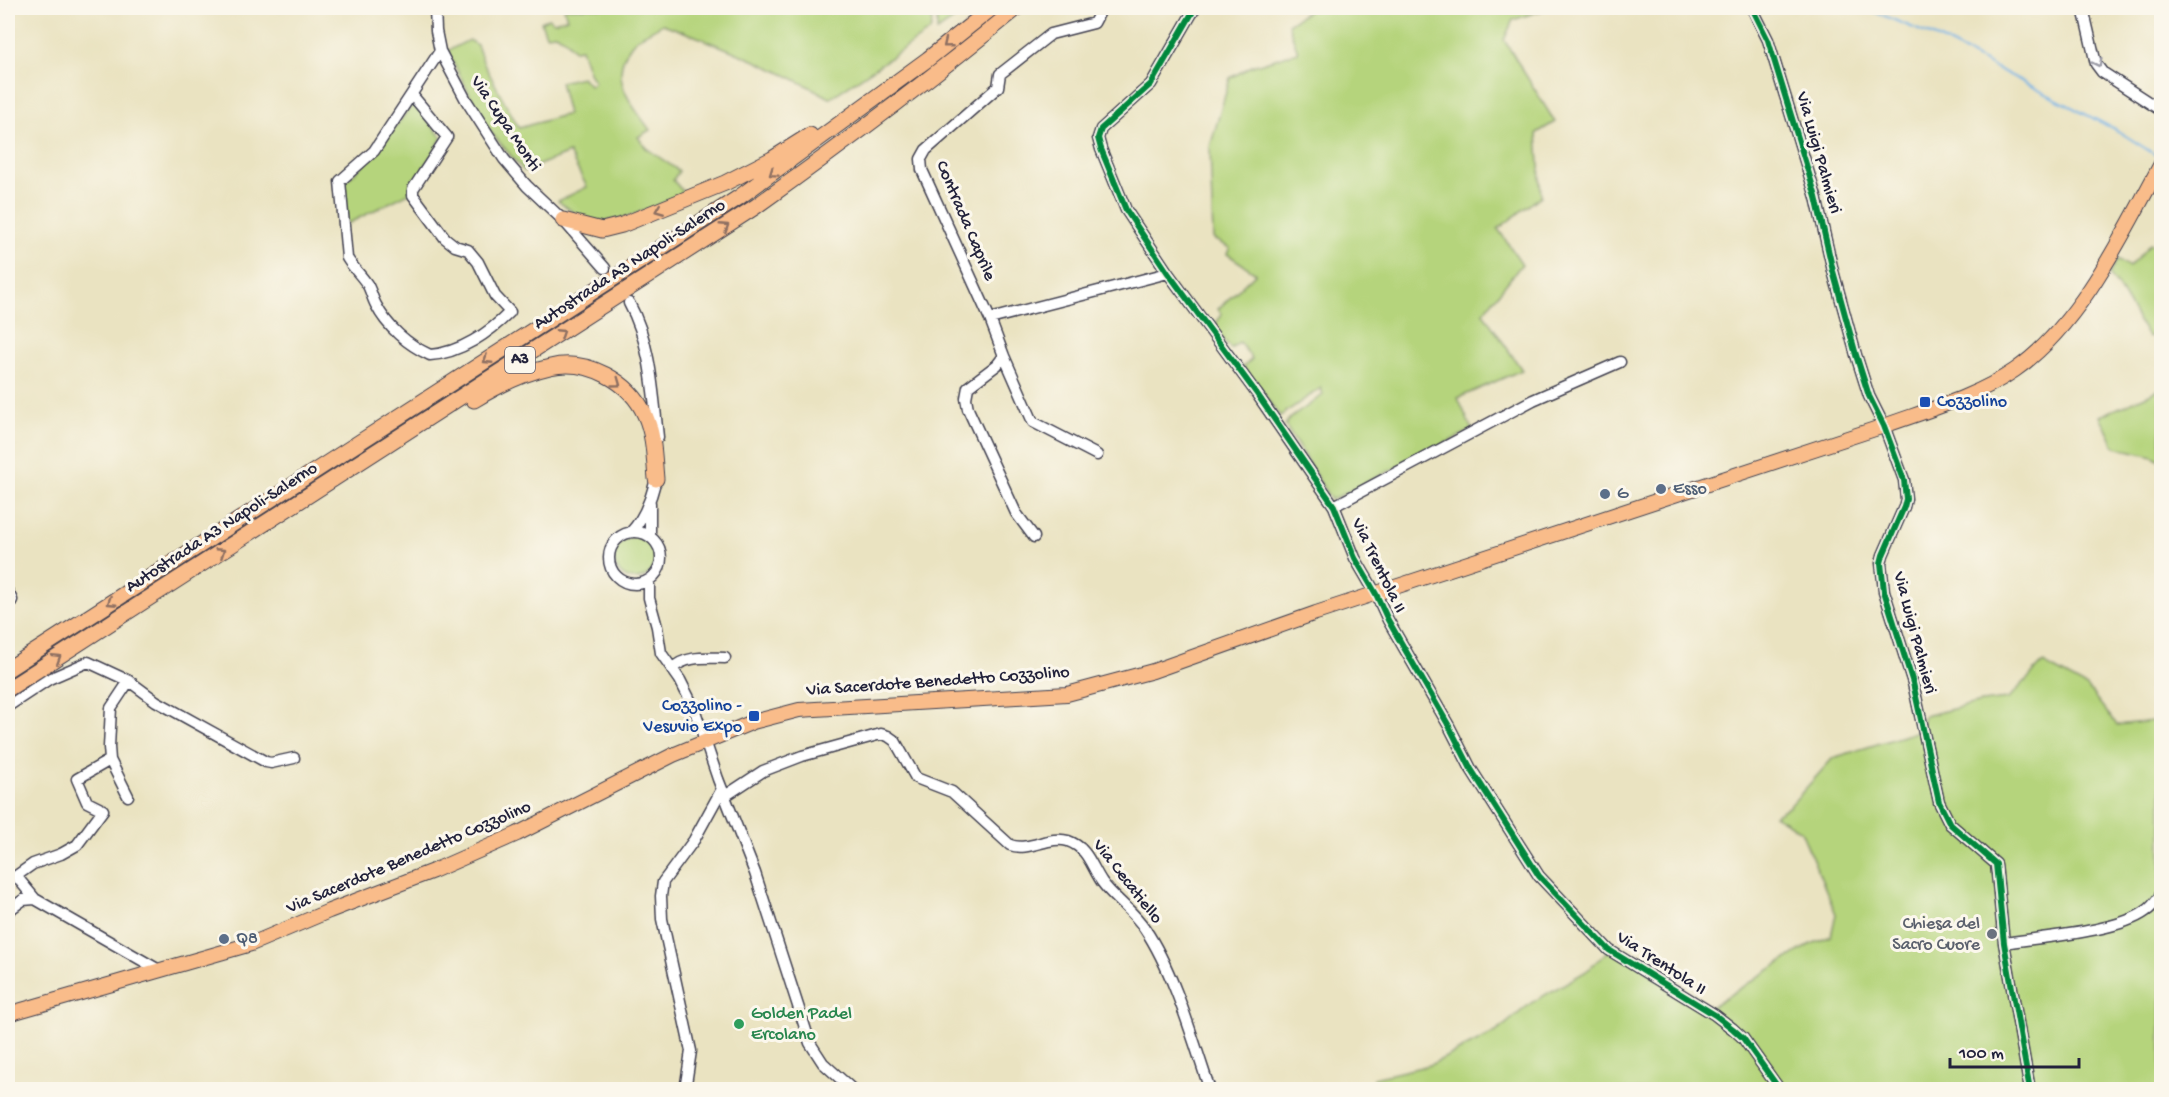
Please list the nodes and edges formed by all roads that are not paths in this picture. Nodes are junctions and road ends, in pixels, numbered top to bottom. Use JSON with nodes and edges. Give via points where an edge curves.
{"nodes":[{"id":1,"x":435,"y":8,"type":"edge"},
{"id":2,"x":992,"y":8,"type":"edge"},
{"id":3,"x":1017,"y":8,"type":"edge"},
{"id":4,"x":1102,"y":8,"type":"edge"},
{"id":5,"x":1195,"y":8,"type":"edge"},
{"id":6,"x":1752,"y":8,"type":"edge"},
{"id":7,"x":2083,"y":8,"type":"edge"},
{"id":8,"x":440,"y":51,"type":"junction"},
{"id":9,"x":928,"y":58,"type":"junction"},
{"id":10,"x":412,"y":95,"type":"junction"},
{"id":11,"x":2162,"y":111,"type":"edge"},
{"id":12,"x":2161,"y":164,"type":"edge"},
{"id":13,"x":563,"y":220,"type":"junction"},
{"id":14,"x":605,"y":268,"type":"dead end"},
{"id":15,"x":1168,"y":273,"type":"junction"},
{"id":16,"x":629,"y":303,"type":"dead end"},
{"id":17,"x":990,"y":319,"type":"junction"},
{"id":18,"x":1004,"y":356,"type":"junction"},
{"id":19,"x":1620,"y":362,"type":"dead end"},
{"id":20,"x":1884,"y":426,"type":"junction"},
{"id":21,"x":374,"y":454,"type":"junction"},
{"id":22,"x":1097,"y":455,"type":"dead end"},
{"id":23,"x":656,"y":479,"type":"junction"},
{"id":24,"x":651,"y":497,"type":"junction"},
{"id":25,"x":1334,"y":506,"type":"junction"},
{"id":26,"x":631,"y":532,"type":"junction"},
{"id":27,"x":650,"y":537,"type":"junction"},
{"id":28,"x":1034,"y":537,"type":"dead end"},
{"id":29,"x":649,"y":581,"type":"junction"},
{"id":30,"x":634,"y":585,"type":"junction"},
{"id":31,"x":8,"y":592,"type":"edge"},
{"id":32,"x":1376,"y":594,"type":"junction"},
{"id":33,"x":649,"y":598,"type":"junction"},
{"id":34,"x":8,"y":607,"type":"edge"},
{"id":35,"x":725,"y":658,"type":"dead end"},
{"id":36,"x":8,"y":669,"type":"edge"},
{"id":37,"x":672,"y":669,"type":"junction"},
{"id":38,"x":129,"y":681,"type":"junction"},
{"id":39,"x":8,"y":689,"type":"edge"},
{"id":40,"x":8,"y":706,"type":"edge"},
{"id":41,"x":704,"y":742,"type":"junction"},
{"id":42,"x":294,"y":758,"type":"dead end"},
{"id":43,"x":110,"y":760,"type":"junction"},
{"id":44,"x":724,"y":793,"type":"junction"},
{"id":45,"x":128,"y":796,"type":"dead end"},
{"id":46,"x":2162,"y":893,"type":"edge"},
{"id":47,"x":36,"y":899,"type":"junction"},
{"id":48,"x":8,"y":911,"type":"edge"},
{"id":49,"x":2004,"y":943,"type":"junction"},
{"id":50,"x":159,"y":970,"type":"junction"},
{"id":51,"x":8,"y":1014,"type":"edge"},
{"id":52,"x":686,"y":1089,"type":"edge"},
{"id":53,"x":853,"y":1089,"type":"edge"},
{"id":54,"x":1210,"y":1089,"type":"edge"},
{"id":55,"x":1780,"y":1089,"type":"edge"},
{"id":56,"x":2030,"y":1089,"type":"edge"}],
"edges":[{"from":1,"to":8,"type":"street","name":"Via Cupa Monti"},
{"from":2,"to":9,"type":"highway","name":"Autostrada A3 Napoli-Salerno","number":"A3","one_way":true},
{"from":21,"to":3,"type":"highway","name":"Autostrada A3 Napoli-Salerno","number":"A3","one_way":true,"via":[[755,207],[873,122]]},
{"from":4,"to":17,"type":"street","name":"Contrada Caprile","via":[[1094,23],[1051,34],[1000,74],[998,87],[926,150],[921,159],[921,170]]},
{"from":5,"to":15,"type":"street","name":"Via Trentola II","via":[[1150,84],[1101,129],[1098,138],[1126,210]]},
{"from":6,"to":20,"type":"street","name":"Via Luigi Palmieri","via":[[1768,40],[1816,197],[1853,347],[1869,396]]},
{"from":7,"to":11,"type":"street","one_way":true,"via":[[2096,64],[2102,72]]},
{"from":8,"to":10,"type":"street"},
{"from":8,"to":13,"type":"street","name":"Via Cupa Monti","via":[[504,159]]},
{"from":9,"to":13,"type":"highway","one_way":true,"via":[[772,159],[724,183],[602,230]]},
{"from":9,"to":36,"type":"highway","name":"Autostrada A3 Napoli-Salerno","number":"A3","one_way":true,"via":[[738,198]]},
{"from":10,"to":10,"type":"street","via":[[374,151],[340,181],[347,258],[369,286],[387,322],[430,356],[467,343],[510,312],[495,296],[468,250],[445,238],[412,195],[412,189],[447,137]]},
{"from":12,"to":20,"type":"main road","name":"Via Sacerdote Benedetto Cozzolino","via":[[2086,294],[2048,341],[2014,370],[1971,394]]},
{"from":13,"to":14,"type":"street","name":"Via Cupa Monti"},
{"from":15,"to":17,"type":"street"},
{"from":15,"to":25,"type":"street","name":"Via Trentola II"},
{"from":16,"to":23,"type":"street","via":[[644,339],[660,455]]},
{"from":17,"to":18,"type":"street"},
{"from":18,"to":22,"type":"street","via":[[1033,422]]},
{"from":18,"to":28,"type":"street","via":[[968,387],[966,398],[1016,513]]},
{"from":19,"to":25,"type":"street","via":[[1533,400]]},
{"from":20,"to":32,"type":"main road","name":"Via Sacerdote Benedetto Cozzolino"},
{"from":20,"to":49,"type":"street","name":"Via Luigi Palmieri","via":[[1904,480],[1906,499],[1881,563],[1884,591],[1913,683],[1939,802],[1950,824],[1996,864]]},
{"from":21,"to":23,"type":"highway","one_way":true,"via":[[414,437],[482,395],[524,375],[552,366],[576,366],[599,371],[633,396],[645,414],[652,436]]},
{"from":39,"to":21,"type":"highway","name":"Autostrada A3 Napoli-Salerno","number":"A3","one_way":true},
{"from":23,"to":24,"type":"street"},
{"from":24,"to":26,"type":"street"},
{"from":24,"to":27,"type":"street"},
{"from":25,"to":32,"type":"street","name":"Via Trentola II","via":[[1355,558]]},
{"from":26,"to":27,"type":"street"},
{"from":26,"to":30,"type":"street","via":[[614,542],[608,560],[616,578]]},
{"from":27,"to":29,"type":"street","via":[[661,554],[656,574]]},
{"from":29,"to":30,"type":"street"},
{"from":29,"to":33,"type":"street"},
{"from":30,"to":33,"type":"street"},
{"from":31,"to":34,"type":"street","via":[[12,600]]},
{"from":32,"to":41,"type":"main road","name":"Via Sacerdote Benedetto Cozzolino","via":[[1153,671],[1067,694],[799,710],[753,722]]},
{"from":32,"to":55,"type":"street","name":"Via Trentola II","via":[[1471,769],[1539,876],[1609,950],[1733,1029]]},
{"from":33,"to":37,"type":"street","via":[[661,653]]},
{"from":35,"to":37,"type":"street","via":[[688,659]]},
{"from":37,"to":41,"type":"street","via":[[694,708]]},
{"from":38,"to":40,"type":"street","via":[[88,662],[49,679]]},
{"from":38,"to":42,"type":"street","via":[[156,701],[266,762]]},
{"from":38,"to":43,"type":"street","via":[[111,708]]},
{"from":41,"to":44,"type":"street"},
{"from":41,"to":50,"type":"main road","name":"Via Sacerdote Benedetto Cozzolino","via":[[433,871],[251,944]]},
{"from":43,"to":45,"type":"street"},
{"from":43,"to":47,"type":"street","via":[[77,779],[87,802],[103,810],[77,845],[16,876]]},
{"from":44,"to":52,"type":"street","via":[[663,882],[661,896],[662,919],[691,1051]]},
{"from":44,"to":53,"type":"street","via":[[755,873],[810,1043],[823,1063]]},
{"from":44,"to":54,"type":"street","name":"Via Cecatiello","via":[[763,771],[802,756],[881,734],[895,741],[916,778],[952,792],[1010,845],[1018,848],[1055,840],[1083,848],[1103,882],[1145,928],[1161,958]]},
{"from":46,"to":49,"type":"street","via":[[2149,910],[2124,922]]},
{"from":47,"to":48,"type":"street","via":[[23,900]]},
{"from":47,"to":50,"type":"street"},
{"from":49,"to":56,"type":"street","name":"Via Luigi Palmieri"},
{"from":50,"to":51,"type":"main road","name":"Via Sacerdote Benedetto Cozzolino"}]}
